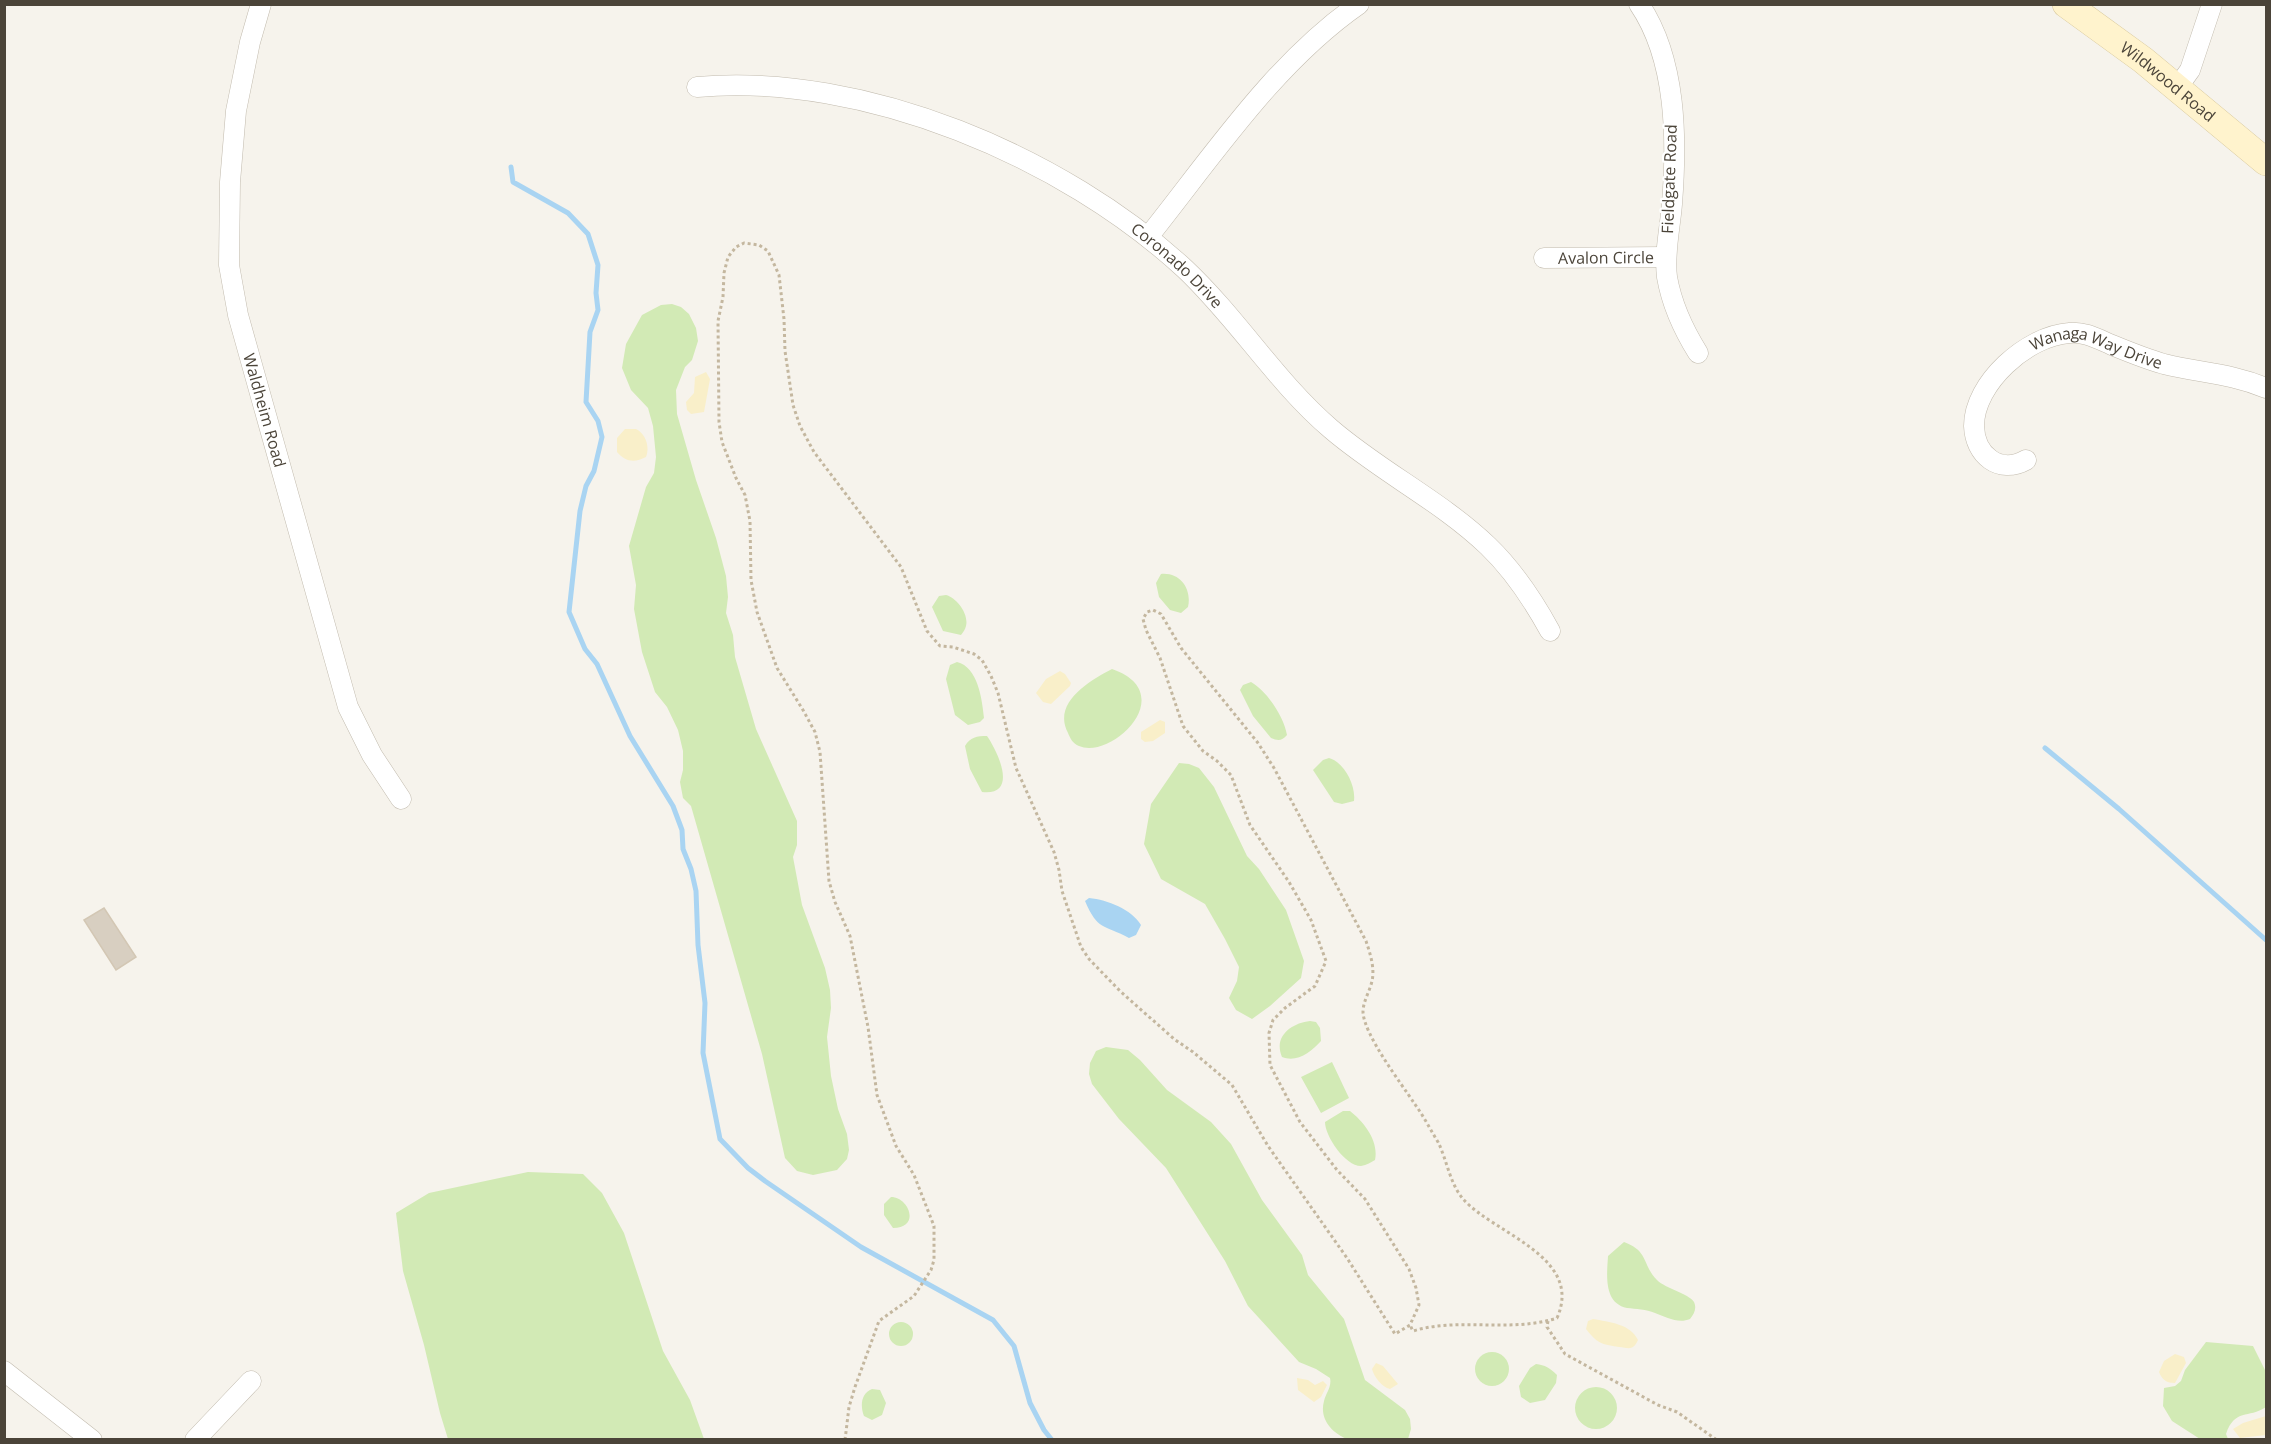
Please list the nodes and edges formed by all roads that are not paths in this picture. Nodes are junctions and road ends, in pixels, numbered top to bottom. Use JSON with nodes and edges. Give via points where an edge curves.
{"nodes":[{"id":1,"x":261,"y":4,"type":"edge"},
{"id":2,"x":1359,"y":4,"type":"edge"},
{"id":3,"x":1639,"y":4,"type":"edge"},
{"id":4,"x":2066,"y":4,"type":"edge"},
{"id":5,"x":2212,"y":4,"type":"edge"},
{"id":6,"x":697,"y":87,"type":"dead end"},
{"id":7,"x":2177,"y":88,"type":"junction"},
{"id":8,"x":2266,"y":162,"type":"edge"},
{"id":9,"x":1148,"y":237,"type":"junction"},
{"id":10,"x":1666,"y":257,"type":"junction"},
{"id":11,"x":1544,"y":258,"type":"dead end"},
{"id":12,"x":1698,"y":353,"type":"dead end"},
{"id":13,"x":2266,"y":388,"type":"edge"},
{"id":14,"x":2026,"y":460,"type":"dead end"},
{"id":15,"x":1551,"y":631,"type":"dead end"},
{"id":16,"x":401,"y":799,"type":"dead end"},
{"id":17,"x":4,"y":1371,"type":"edge"},
{"id":18,"x":251,"y":1381,"type":"dead end"},
{"id":19,"x":92,"y":1440,"type":"edge"},
{"id":20,"x":195,"y":1440,"type":"edge"}],
"edges":[{"from":1,"to":16,"type":"street","name":"Waldheim Road","via":[[236,111],[229,265],[234,295],[348,707],[372,755]]},
{"from":2,"to":9,"type":"street","via":[[1303,50]]},
{"from":3,"to":10,"type":"street","name":"Fieldgate Road","via":[[1657,38],[1671,105],[1674,157]]},
{"from":4,"to":7,"type":"street","name":"Wildwood Road"},
{"from":5,"to":7,"type":"street","via":[[2190,70]]},
{"from":6,"to":9,"type":"street","name":"Coronado Drive","via":[[796,88],[846,96],[938,123],[1029,162],[1095,200]]},
{"from":7,"to":8,"type":"street","name":"Wildwood Road"},
{"from":9,"to":15,"type":"street","name":"Coronado Drive","via":[[1220,304],[1311,411],[1333,431],[1488,546],[1512,572]]},
{"from":10,"to":11,"type":"street","name":"Avalon Circle"},
{"from":10,"to":12,"type":"street","name":"Fieldgate Road","via":[[1674,308]]},
{"from":13,"to":14,"type":"street","name":"Wanaga Way Drive","via":[[2242,378],[2165,364],[2084,333],[2060,335],[2019,353],[1996,374],[1977,409],[1974,425],[1981,452],[1999,465],[2011,466]]},
{"from":17,"to":19,"type":"street"},
{"from":18,"to":20,"type":"street"}]}
